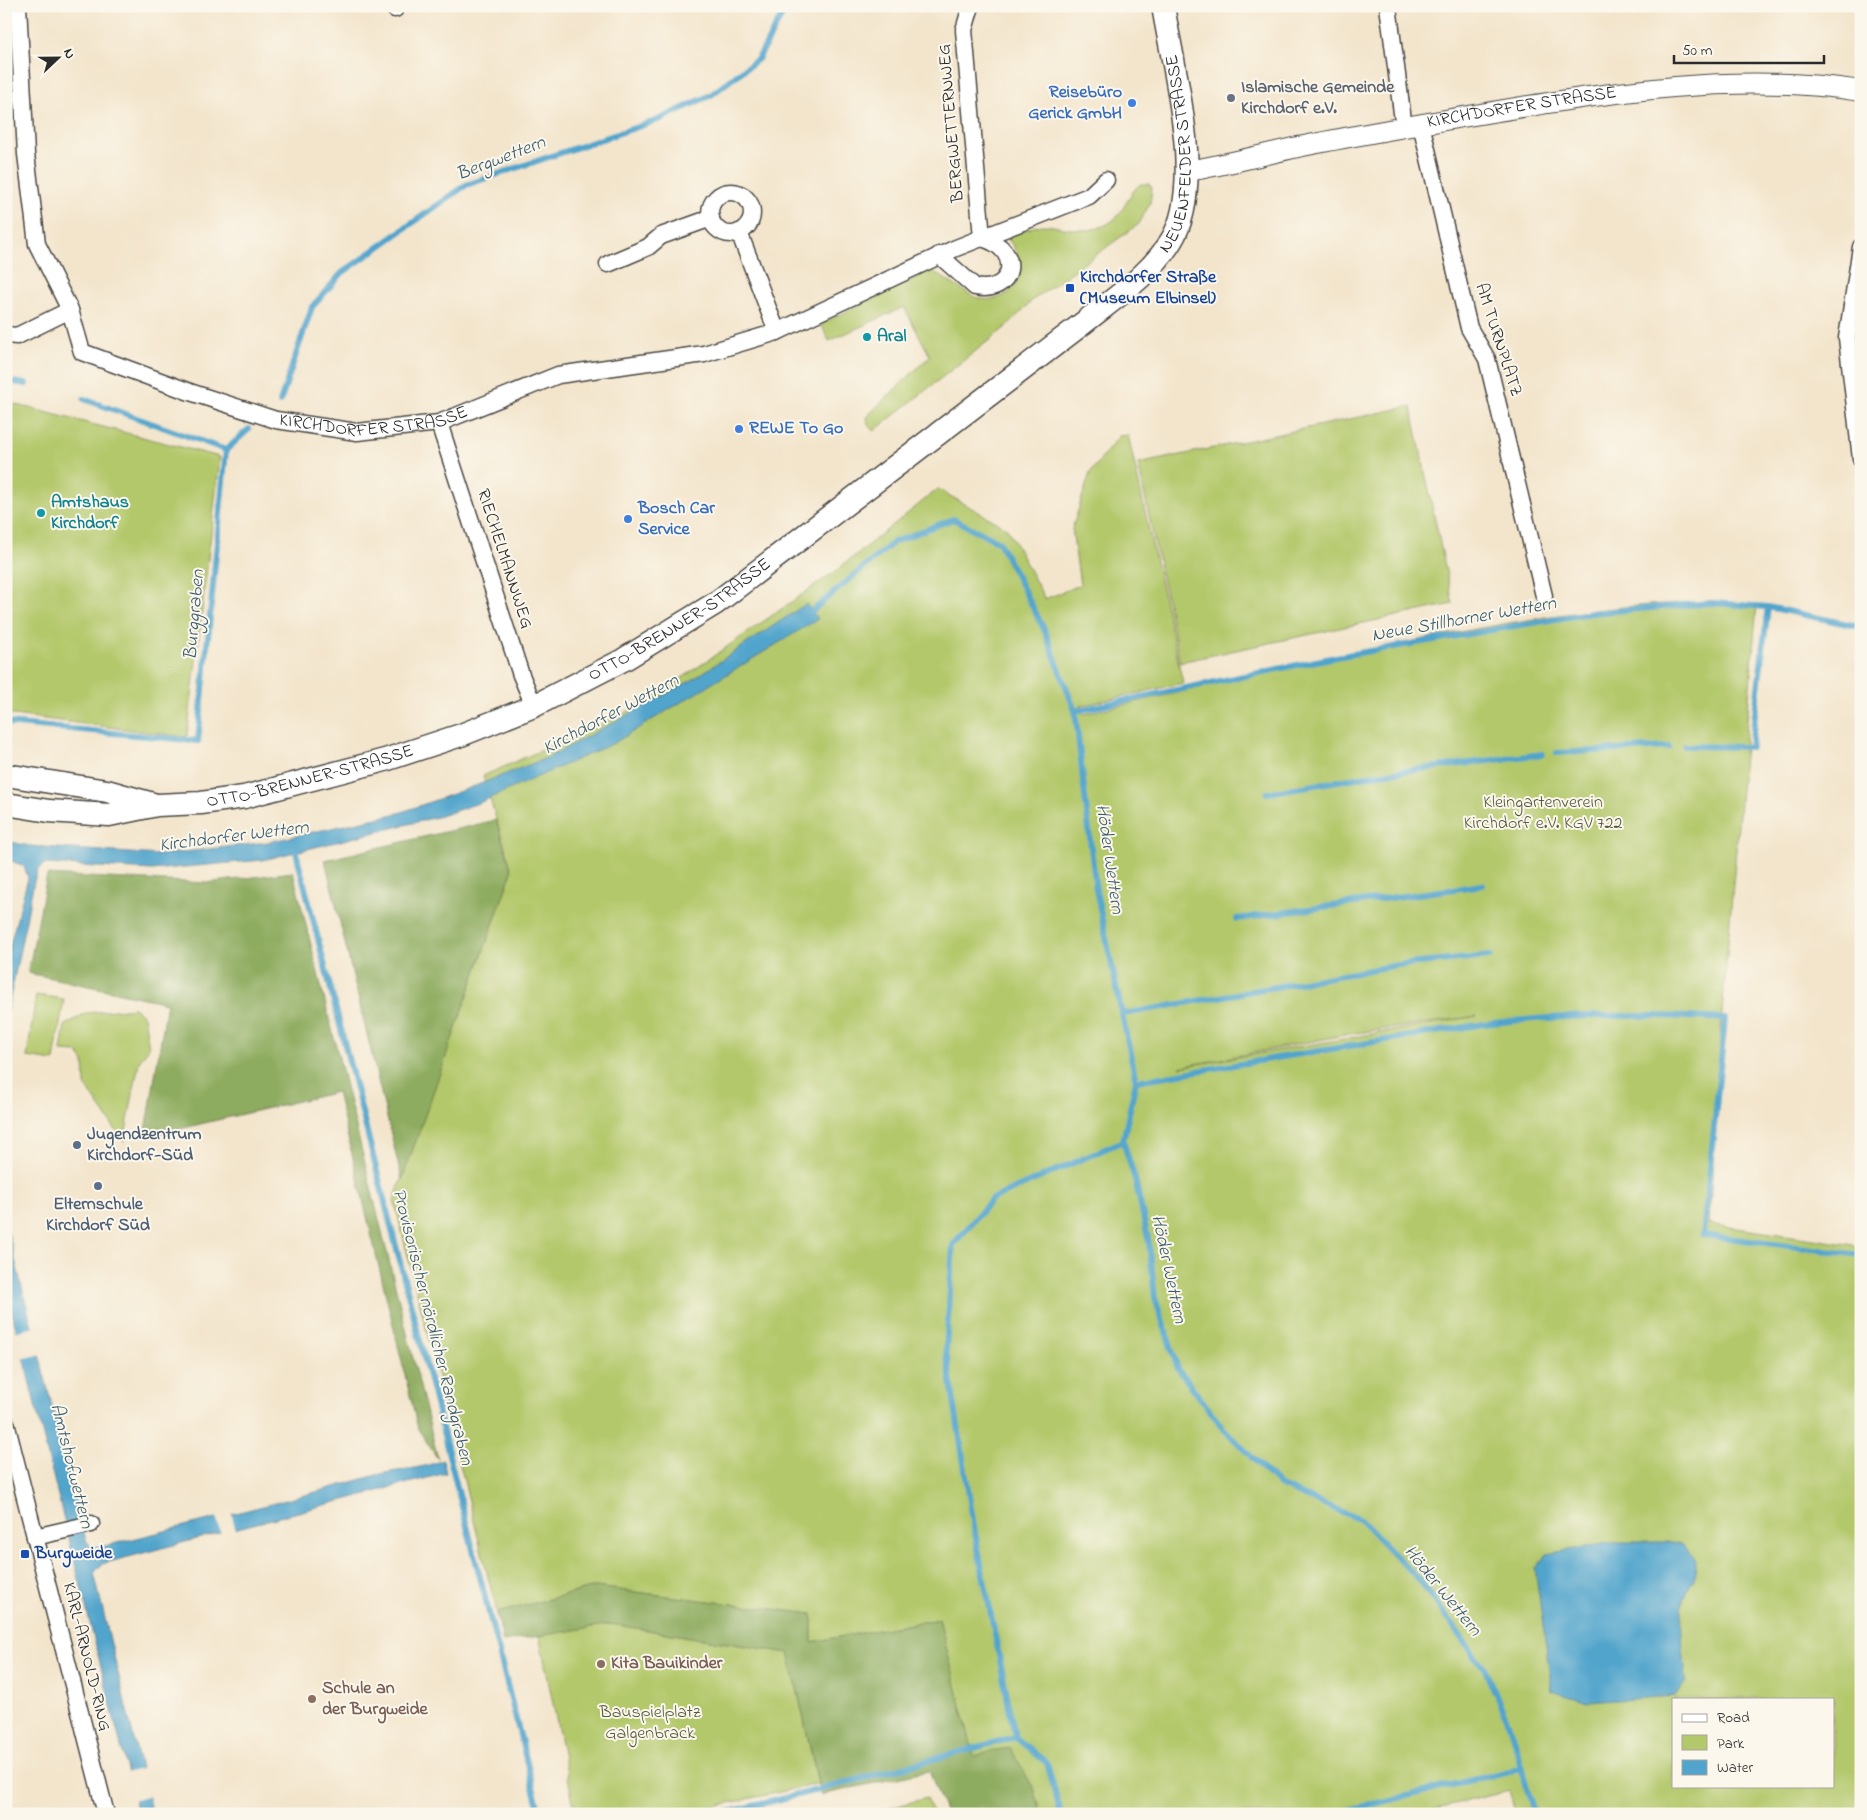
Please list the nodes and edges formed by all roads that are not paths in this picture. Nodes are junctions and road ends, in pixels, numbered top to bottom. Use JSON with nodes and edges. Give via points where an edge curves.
{"nodes":[{"id":1,"x":18,"y":6,"type":"edge"},
{"id":2,"x":971,"y":6,"type":"edge"},
{"id":3,"x":1163,"y":6,"type":"edge"},
{"id":4,"x":1388,"y":6,"type":"edge"},
{"id":5,"x":1861,"y":91,"type":"edge"},
{"id":6,"x":1412,"y":126,"type":"junction"},
{"id":7,"x":1187,"y":170,"type":"junction"},
{"id":8,"x":1106,"y":180,"type":"dead end"},
{"id":9,"x":711,"y":218,"type":"junction"},
{"id":10,"x":739,"y":232,"type":"junction"},
{"id":11,"x":982,"y":238,"type":"junction"},
{"id":12,"x":1861,"y":247,"type":"edge"},
{"id":13,"x":939,"y":255,"type":"junction"},
{"id":14,"x":608,"y":264,"type":"dead end"},
{"id":15,"x":1130,"y":286,"type":"joint"},
{"id":16,"x":70,"y":310,"type":"junction"},
{"id":17,"x":777,"y":332,"type":"junction"},
{"id":18,"x":6,"y":335,"type":"edge"},
{"id":19,"x":439,"y":423,"type":"junction"},
{"id":20,"x":1861,"y":459,"type":"edge"},
{"id":21,"x":1544,"y":596,"type":"dead end"},
{"id":22,"x":534,"y":706,"type":"junction"},
{"id":23,"x":10,"y":776,"type":"edge"},
{"id":24,"x":157,"y":805,"type":"junction"},
{"id":25,"x":7,"y":806,"type":"edge"},
{"id":26,"x":6,"y":1423,"type":"edge"},
{"id":27,"x":90,"y":1524,"type":"dead end"},
{"id":28,"x":35,"y":1537,"type":"junction"},
{"id":29,"x":106,"y":1814,"type":"edge"}],
"edges":[{"from":1,"to":16,"type":"street","via":[[26,154],[37,244]]},
{"from":2,"to":11,"type":"street","name":"BERGWETTERNWEG","via":[[964,30]]},
{"from":3,"to":7,"type":"main road","name":"NEUENFELDER STRASSE"},
{"from":4,"to":6,"type":"street","name":"AM TURNPLATZ"},
{"from":5,"to":6,"type":"street","name":"KIRCHDORFER STRASSE","via":[[1824,85],[1761,83],[1687,86],[1532,105]]},
{"from":6,"to":7,"type":"street","name":"KIRCHDORFER STRASSE"},
{"from":6,"to":21,"type":"street","name":"AM TURNPLATZ","via":[[1469,328],[1487,359]]},
{"from":7,"to":15,"type":"main road","name":"NEUENFELDER STRASSE","via":[[1184,203],[1175,234],[1158,258]]},
{"from":8,"to":11,"type":"street","name":"KIRCHDORFER STRASSE","via":[[1089,196]]},
{"from":9,"to":10,"type":"street","via":[[722,232]]},
{"from":9,"to":10,"type":"street","via":[[710,210],[718,196],[725,192],[741,194],[747,199],[752,214],[750,222]]},
{"from":9,"to":14,"type":"street","via":[[661,236],[648,247]]},
{"from":10,"to":17,"type":"street"},
{"from":11,"to":13,"type":"street","name":"KIRCHDORFER STRASSE"},
{"from":11,"to":13,"type":"street","via":[[994,241],[1009,258],[1007,276],[997,284],[975,287]]},
{"from":12,"to":20,"type":"street","via":[[1847,338]]},
{"from":13,"to":17,"type":"street","name":"KIRCHDORFER STRASSE"},
{"from":15,"to":22,"type":"main road","name":"OTTO-BRENNER-STRASSE","via":[[716,603],[640,650]]},
{"from":16,"to":18,"type":"street","via":[[17,336]]},
{"from":16,"to":19,"type":"street","name":"KIRCHDORFER STRASSE","via":[[82,352],[276,420],[357,432]]},
{"from":17,"to":19,"type":"street","name":"KIRCHDORFER STRASSE","via":[[704,354],[558,375]]},
{"from":19,"to":22,"type":"street","name":"RIECHELMANNWEG"},
{"from":22,"to":24,"type":"main road","name":"OTTO-BRENNER-STRASSE","via":[[425,748],[333,776],[244,797]]},
{"from":23,"to":24,"type":"main road","name":"OTTO-BRENNER-STRASSE","via":[[107,791]]},
{"from":23,"to":25,"type":"street"},
{"from":24,"to":25,"type":"main road","name":"OTTO-BRENNER-STRASSE","via":[[109,815]]},
{"from":26,"to":28,"type":"street","name":"KARL-ARNOLD-RING"},
{"from":27,"to":28,"type":"street"},
{"from":28,"to":29,"type":"street","name":"KARL-ARNOLD-RING"}]}
